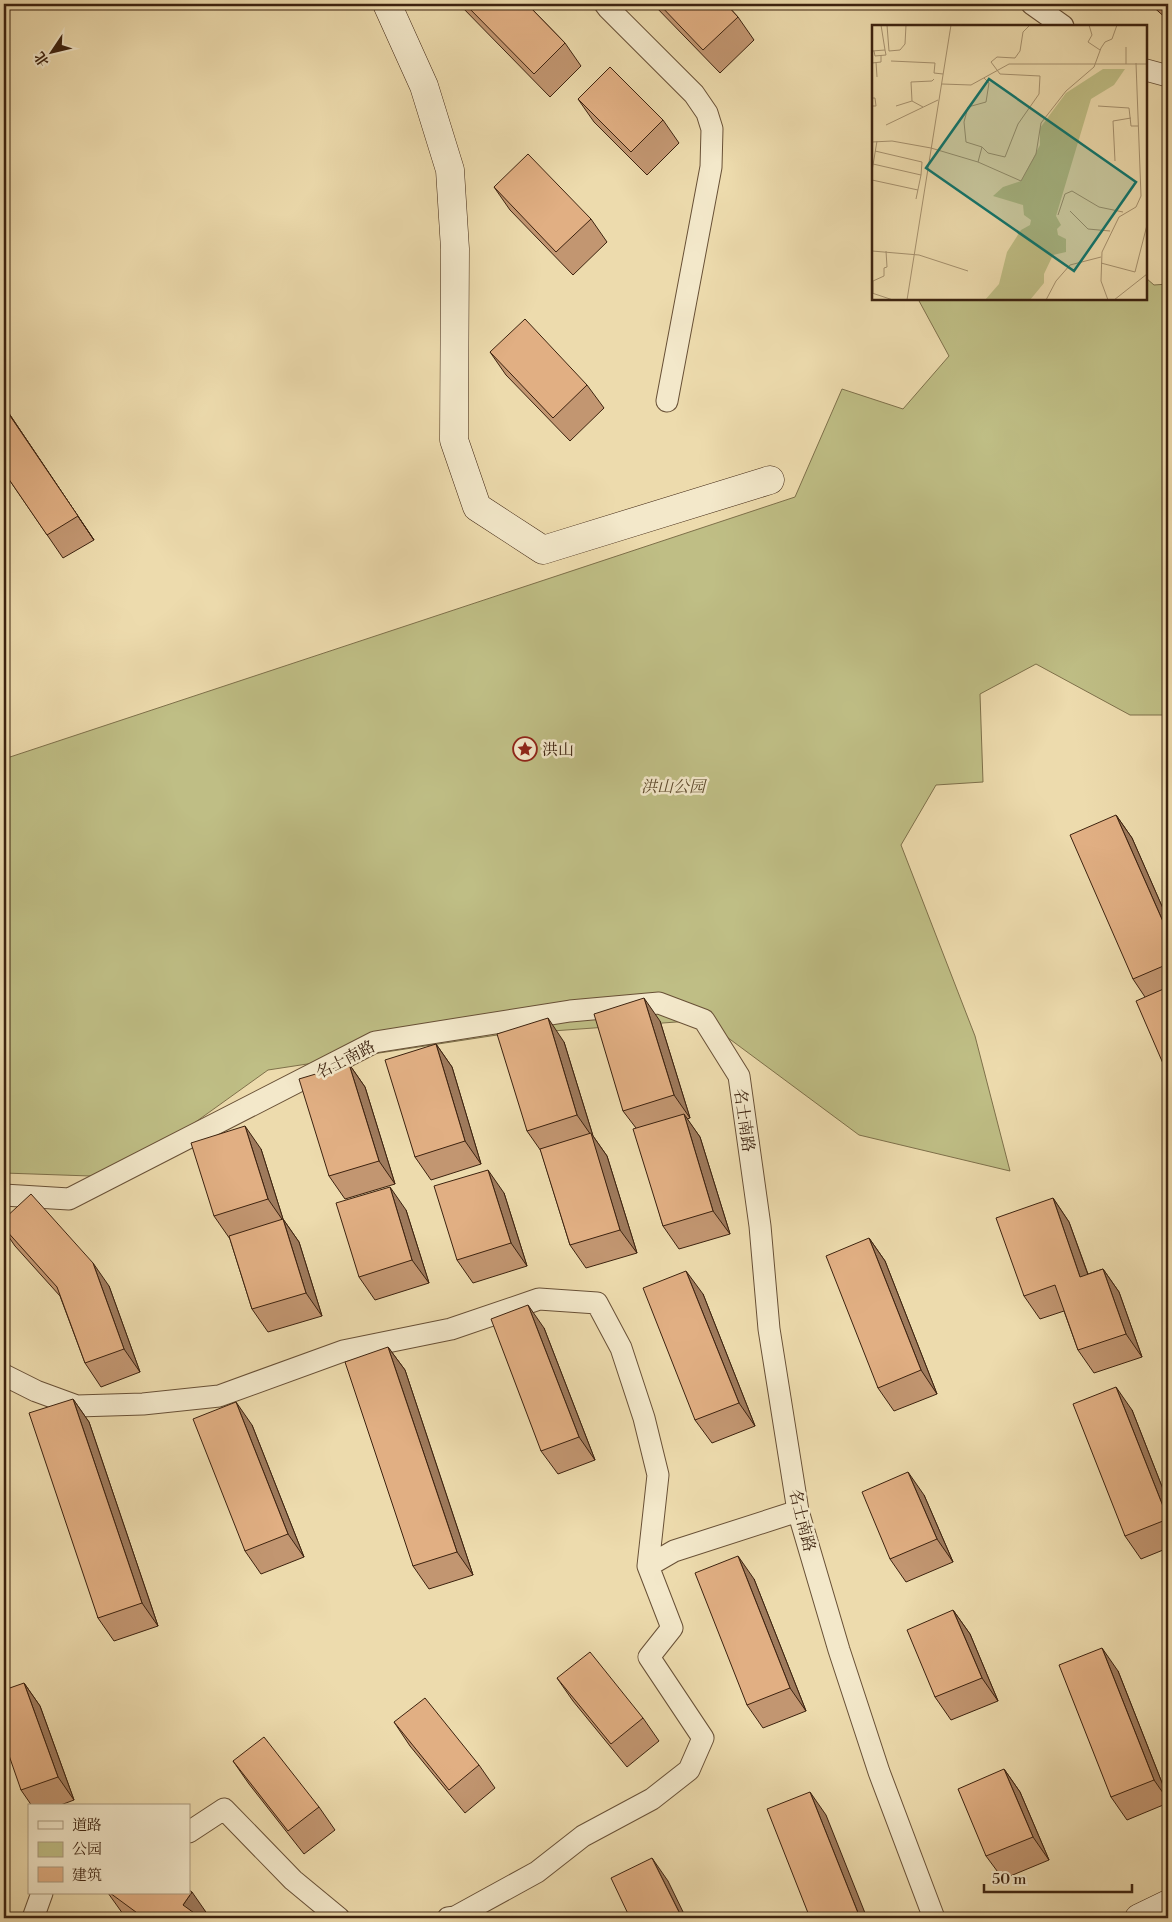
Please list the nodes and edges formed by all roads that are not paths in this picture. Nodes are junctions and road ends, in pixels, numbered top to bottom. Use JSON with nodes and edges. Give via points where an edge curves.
{"nodes":[{"id":1,"x":387,"y":4,"type":"edge"},
{"id":2,"x":606,"y":4,"type":"edge"},
{"id":3,"x":1032,"y":4,"type":"edge"},
{"id":4,"x":1062,"y":25,"type":"edge"},
{"id":5,"x":1147,"y":70,"type":"edge"},
{"id":6,"x":1168,"y":76,"type":"edge"},
{"id":7,"x":668,"y":401,"type":"dead end"},
{"id":8,"x":770,"y":480,"type":"dead end"},
{"id":9,"x":4,"y":1195,"type":"edge"},
{"id":10,"x":4,"y":1375,"type":"edge"},
{"id":11,"x":798,"y":1511,"type":"junction"},
{"id":12,"x":648,"y":1566,"type":"junction"},
{"id":13,"x":190,"y":1831,"type":"edge"},
{"id":14,"x":42,"y":1894,"type":"edge"},
{"id":15,"x":1168,"y":1904,"type":"edge"},
{"id":16,"x":33,"y":1918,"type":"edge"},
{"id":17,"x":339,"y":1918,"type":"edge"},
{"id":18,"x":448,"y":1918,"type":"edge"},
{"id":19,"x":934,"y":1918,"type":"edge"},
{"id":20,"x":1139,"y":1918,"type":"edge"}],
"edges":[{"from":1,"to":8,"type":"street","via":[[424,86],[450,170],[455,249],[454,440],[477,507],[543,550]]},
{"from":2,"to":7,"type":"street","via":[[694,94],[707,112],[712,130],[710,167]]},
{"from":3,"to":4,"type":"street"},
{"from":5,"to":6,"type":"street"},
{"from":9,"to":11,"type":"street","name":"名士南路","via":[[70,1199],[375,1042],[570,1011],[659,1003],[704,1020],[738,1076],[760,1226],[769,1329]]},
{"from":10,"to":12,"type":"street","via":[[77,1406],[143,1404],[219,1396],[343,1351],[451,1329],[539,1299],[597,1303],[621,1348],[644,1418],[658,1475]]},
{"from":11,"to":12,"type":"street","via":[[674,1551]]},
{"from":11,"to":19,"type":"street","name":"名士南路","via":[[879,1772]]},
{"from":12,"to":18,"type":"street","via":[[672,1628],[649,1657],[703,1738],[689,1770],[652,1799],[583,1836],[537,1872]]},
{"from":13,"to":17,"type":"street","via":[[224,1809],[293,1880]]},
{"from":14,"to":16,"type":"street"},
{"from":15,"to":20,"type":"street"}]}
